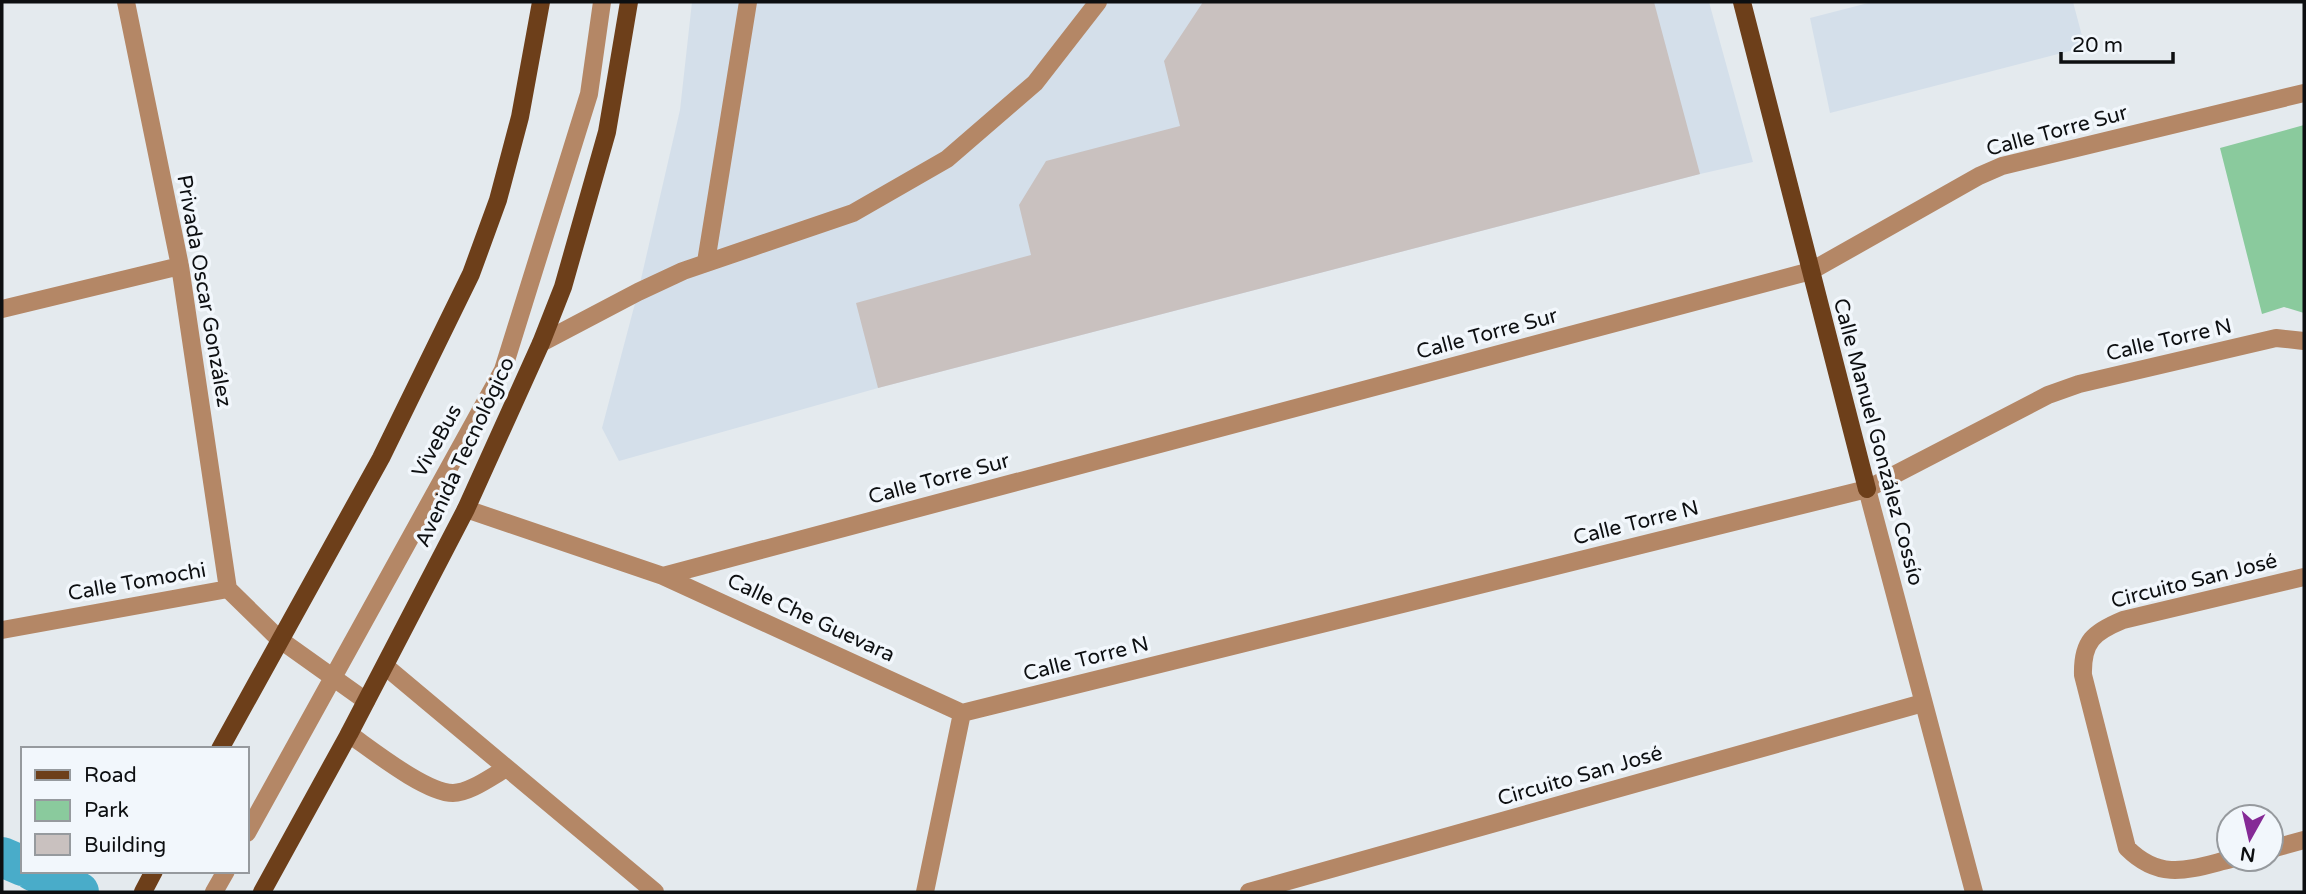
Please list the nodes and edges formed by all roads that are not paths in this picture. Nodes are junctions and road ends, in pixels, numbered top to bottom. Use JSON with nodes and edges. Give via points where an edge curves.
{"nodes":[{"id":1,"x":127,"y":2,"type":"edge"},
{"id":2,"x":541,"y":2,"type":"edge"},
{"id":3,"x":602,"y":2,"type":"edge"},
{"id":4,"x":629,"y":2,"type":"edge"},
{"id":5,"x":748,"y":2,"type":"edge"},
{"id":6,"x":1098,"y":2,"type":"edge"},
{"id":7,"x":1742,"y":2,"type":"edge"},
{"id":8,"x":2304,"y":93,"type":"edge"},
{"id":9,"x":706,"y":262,"type":"junction"},
{"id":10,"x":180,"y":266,"type":"junction"},
{"id":11,"x":1811,"y":271,"type":"junction"},
{"id":12,"x":2,"y":309,"type":"edge"},
{"id":13,"x":2304,"y":341,"type":"edge"},
{"id":14,"x":541,"y":343,"type":"junction"},
{"id":15,"x":1867,"y":489,"type":"junction"},
{"id":16,"x":466,"y":509,"type":"junction"},
{"id":17,"x":663,"y":576,"type":"junction"},
{"id":18,"x":2304,"y":577,"type":"edge"},
{"id":19,"x":228,"y":589,"type":"junction"},
{"id":20,"x":2,"y":630,"type":"edge"},
{"id":21,"x":279,"y":639,"type":"junction"},
{"id":22,"x":385,"y":666,"type":"junction"},
{"id":23,"x":333,"y":677,"type":"junction"},
{"id":24,"x":366,"y":701,"type":"junction"},
{"id":25,"x":1923,"y":703,"type":"junction"},
{"id":26,"x":962,"y":713,"type":"junction"},
{"id":27,"x":349,"y":734,"type":"junction"},
{"id":28,"x":221,"y":747,"type":"edge"},
{"id":29,"x":507,"y":768,"type":"junction"},
{"id":30,"x":248,"y":831,"type":"edge"},
{"id":31,"x":2304,"y":840,"type":"edge"},
{"id":32,"x":2285,"y":845,"type":"edge"},
{"id":33,"x":2215,"y":863,"type":"edge"},
{"id":34,"x":153,"y":873,"type":"edge"},
{"id":35,"x":225,"y":873,"type":"edge"},
{"id":36,"x":143,"y":892,"type":"edge"},
{"id":37,"x":214,"y":892,"type":"edge"},
{"id":38,"x":262,"y":892,"type":"edge"},
{"id":39,"x":655,"y":892,"type":"edge"},
{"id":40,"x":925,"y":892,"type":"edge"},
{"id":41,"x":1248,"y":892,"type":"edge"},
{"id":42,"x":1974,"y":892,"type":"edge"}],
"edges":[{"from":1,"to":10,"type":"street","name":"Privada Oscar González"},
{"from":2,"to":21,"type":"main road","via":[[520,117],[498,200],[471,274],[381,458]]},
{"from":3,"to":23,"type":"street","name":"ViveBus","via":[[589,94],[503,370]]},
{"from":4,"to":14,"type":"main road","name":"Avenida Tecnológico","via":[[607,132],[563,287]]},
{"from":5,"to":9,"type":"street"},
{"from":6,"to":9,"type":"street","via":[[1035,83],[947,159],[853,213]]},
{"from":7,"to":11,"type":"main road","name":"Calle Manuel González Cossío"},
{"from":8,"to":11,"type":"street","name":"Calle Torre Sur","via":[[2002,166]]},
{"from":9,"to":14,"type":"street"},
{"from":10,"to":12,"type":"street"},
{"from":10,"to":19,"type":"street","name":"Privada Oscar González"},
{"from":11,"to":15,"type":"main road","name":"Calle Manuel González Cossío"},
{"from":11,"to":17,"type":"street","name":"Calle Torre Sur"},
{"from":13,"to":15,"type":"street","name":"Calle Torre N","via":[[2276,338],[2079,384],[2048,395]]},
{"from":14,"to":16,"type":"main road","name":"Avenida Tecnológico"},
{"from":15,"to":25,"type":"street","name":"Calle Manuel González Cossío"},
{"from":15,"to":26,"type":"street","name":"Calle Torre N"},
{"from":16,"to":17,"type":"street","name":"Calle Che Guevara"},
{"from":16,"to":22,"type":"main road","name":"Avenida Tecnológico"},
{"from":17,"to":26,"type":"street","name":"Calle Che Guevara"},
{"from":18,"to":33,"type":"street","name":"Circuito San José","via":[[2123,620],[2092,638],[2083,662],[2127,848],[2149,866],[2185,871]]},
{"from":19,"to":20,"type":"street","name":"Calle Tomochi"},
{"from":19,"to":21,"type":"street","name":"Calle Tomochi"},
{"from":21,"to":23,"type":"street","name":"Calle Tomochi"},
{"from":21,"to":28,"type":"main road"},
{"from":22,"to":24,"type":"main road","name":"Avenida Tecnológico"},
{"from":22,"to":29,"type":"street"},
{"from":23,"to":24,"type":"street","name":"Calle Tomochi"},
{"from":23,"to":30,"type":"street","name":"ViveBus"},
{"from":24,"to":27,"type":"main road","name":"Avenida Tecnológico"},
{"from":25,"to":41,"type":"street","name":"Circuito San José"},
{"from":25,"to":42,"type":"street","name":"Calle Manuel González Cossío"},
{"from":26,"to":40,"type":"street"},
{"from":27,"to":29,"type":"street","via":[[442,791],[463,791]]},
{"from":27,"to":38,"type":"main road","name":"Avenida Tecnológico"},
{"from":29,"to":39,"type":"street"},
{"from":31,"to":32,"type":"street"},
{"from":34,"to":36,"type":"main road"},
{"from":35,"to":37,"type":"street"}]}
